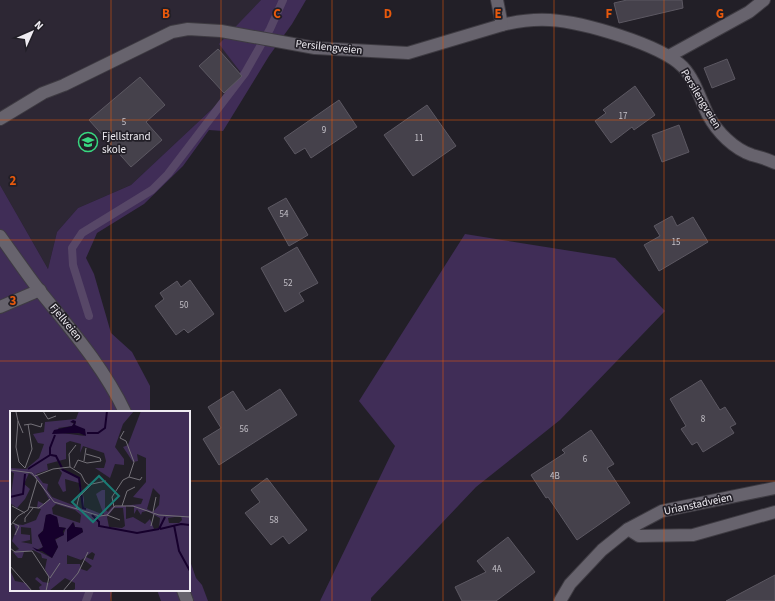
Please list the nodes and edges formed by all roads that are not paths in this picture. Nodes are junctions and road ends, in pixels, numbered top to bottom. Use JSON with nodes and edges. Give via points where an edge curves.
{"nodes":[{"id":1,"x":496,"y":0,"type":"edge"},
{"id":2,"x":764,"y":0,"type":"edge"},
{"id":3,"x":502,"y":25,"type":"junction"},
{"id":4,"x":669,"y":56,"type":"junction"},
{"id":5,"x":0,"y":119,"type":"edge"},
{"id":6,"x":775,"y":163,"type":"edge"},
{"id":7,"x":0,"y":236,"type":"edge"},
{"id":8,"x":40,"y":290,"type":"junction"},
{"id":9,"x":0,"y":307,"type":"edge"},
{"id":10,"x":124,"y":411,"type":"edge"},
{"id":11,"x":775,"y":488,"type":"edge"},
{"id":12,"x":775,"y":512,"type":"edge"},
{"id":13,"x":628,"y":529,"type":"junction"},
{"id":14,"x":183,"y":591,"type":"edge"},
{"id":15,"x":187,"y":601,"type":"edge"},
{"id":16,"x":560,"y":601,"type":"edge"}],
"edges":[{"from":1,"to":3,"type":"street"},
{"from":2,"to":4,"type":"street","via":[[749,12]]},
{"from":3,"to":4,"type":"street","name":"Persilengveien","via":[[525,20],[551,20],[582,25],[619,36]]},
{"from":3,"to":5,"type":"street","name":"Persilengveien","via":[[408,53],[315,48],[200,29],[172,32],[64,85],[43,92]]},
{"from":4,"to":6,"type":"street","name":"Persilengveien","via":[[684,68],[709,116],[721,133],[740,150]]},
{"from":7,"to":8,"type":"street","name":"Fjellveien"},
{"from":8,"to":9,"type":"street"},
{"from":8,"to":10,"type":"street","name":"Fjellveien","via":[[103,371]]},
{"from":11,"to":13,"type":"street","name":"Urianstadveien","via":[[662,511]]},
{"from":12,"to":13,"type":"street","via":[[693,535],[639,536]]},
{"from":13,"to":16,"type":"street","name":"Urianstadveien","via":[[602,550],[570,584]]},
{"from":14,"to":15,"type":"street"}]}
